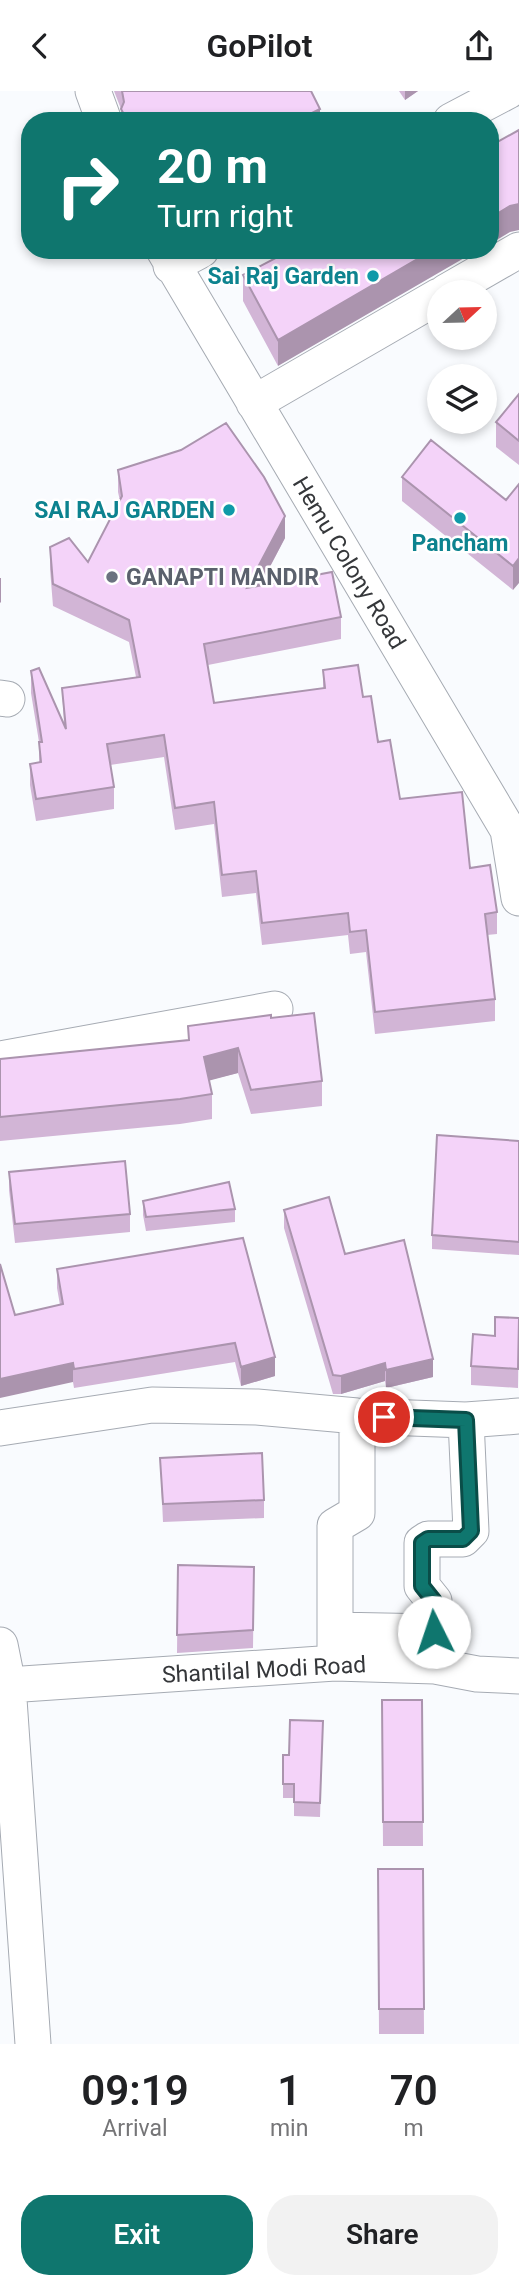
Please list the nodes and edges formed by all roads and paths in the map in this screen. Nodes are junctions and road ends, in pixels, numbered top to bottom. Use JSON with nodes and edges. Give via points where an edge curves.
{"nodes":[{"id":1,"x":93,"y":91,"type":"edge"},
{"id":2,"x":508,"y":91,"type":"edge"},
{"id":3,"x":101,"y":112,"type":"edge"},
{"id":4,"x":468,"y":112,"type":"edge"},
{"id":5,"x":519,"y":250,"type":"edge"},
{"id":6,"x":181,"y":259,"type":"edge"},
{"id":7,"x":467,"y":280,"type":"edge"},
{"id":8,"x":427,"y":303,"type":"edge"},
{"id":9,"x":254,"y":403,"type":"junction"},
{"id":10,"x":519,"y":898,"type":"edge"},
{"id":11,"x":275,"y":1009,"type":"dead end"},
{"id":12,"x":0,"y":1059,"type":"edge"},
{"id":13,"x":357,"y":1416,"type":"junction"},
{"id":14,"x":519,"y":1416,"type":"edge"},
{"id":15,"x":466,"y":1420,"type":"junction"},
{"id":16,"x":0,"y":1428,"type":"edge"},
{"id":17,"x":434,"y":1632,"type":"junction"},
{"id":18,"x":0,"y":1645,"type":"edge"},
{"id":19,"x":335,"y":1647,"type":"junction"},
{"id":20,"x":435,"y":1666,"type":"junction"},
{"id":21,"x":519,"y":1676,"type":"edge"},
{"id":22,"x":8,"y":1685,"type":"junction"},
{"id":23,"x":33,"y":2044,"type":"edge"}],
"edges":[{"from":1,"to":3,"type":"street"},
{"from":2,"to":4,"type":"street"},
{"from":5,"to":7,"type":"street"},
{"from":6,"to":9,"type":"street","name":"Hemu Colony Road"},
{"from":8,"to":9,"type":"street"},
{"from":9,"to":10,"type":"street","name":"Hemu Colony Road","via":[[508,830]]},
{"from":11,"to":12,"type":"street"},
{"from":13,"to":15,"type":"street"},
{"from":13,"to":16,"type":"street","via":[[257,1407],[152,1405]]},
{"from":13,"to":19,"type":"street","via":[[357,1513],[335,1526]]},
{"from":14,"to":15,"type":"street"},
{"from":15,"to":17,"type":"street","via":[[471,1531],[463,1539],[422,1543],[422,1586],[434,1601]]},
{"from":17,"to":19,"type":"street"},
{"from":17,"to":20,"type":"street"},
{"from":18,"to":22,"type":"street"},
{"from":19,"to":20,"type":"street","name":"Shantilal Modi Road"},
{"from":19,"to":22,"type":"street","name":"Shantilal Modi Road"},
{"from":20,"to":21,"type":"street","name":"Shantilal Modi Road"},
{"from":22,"to":23,"type":"street"}]}
